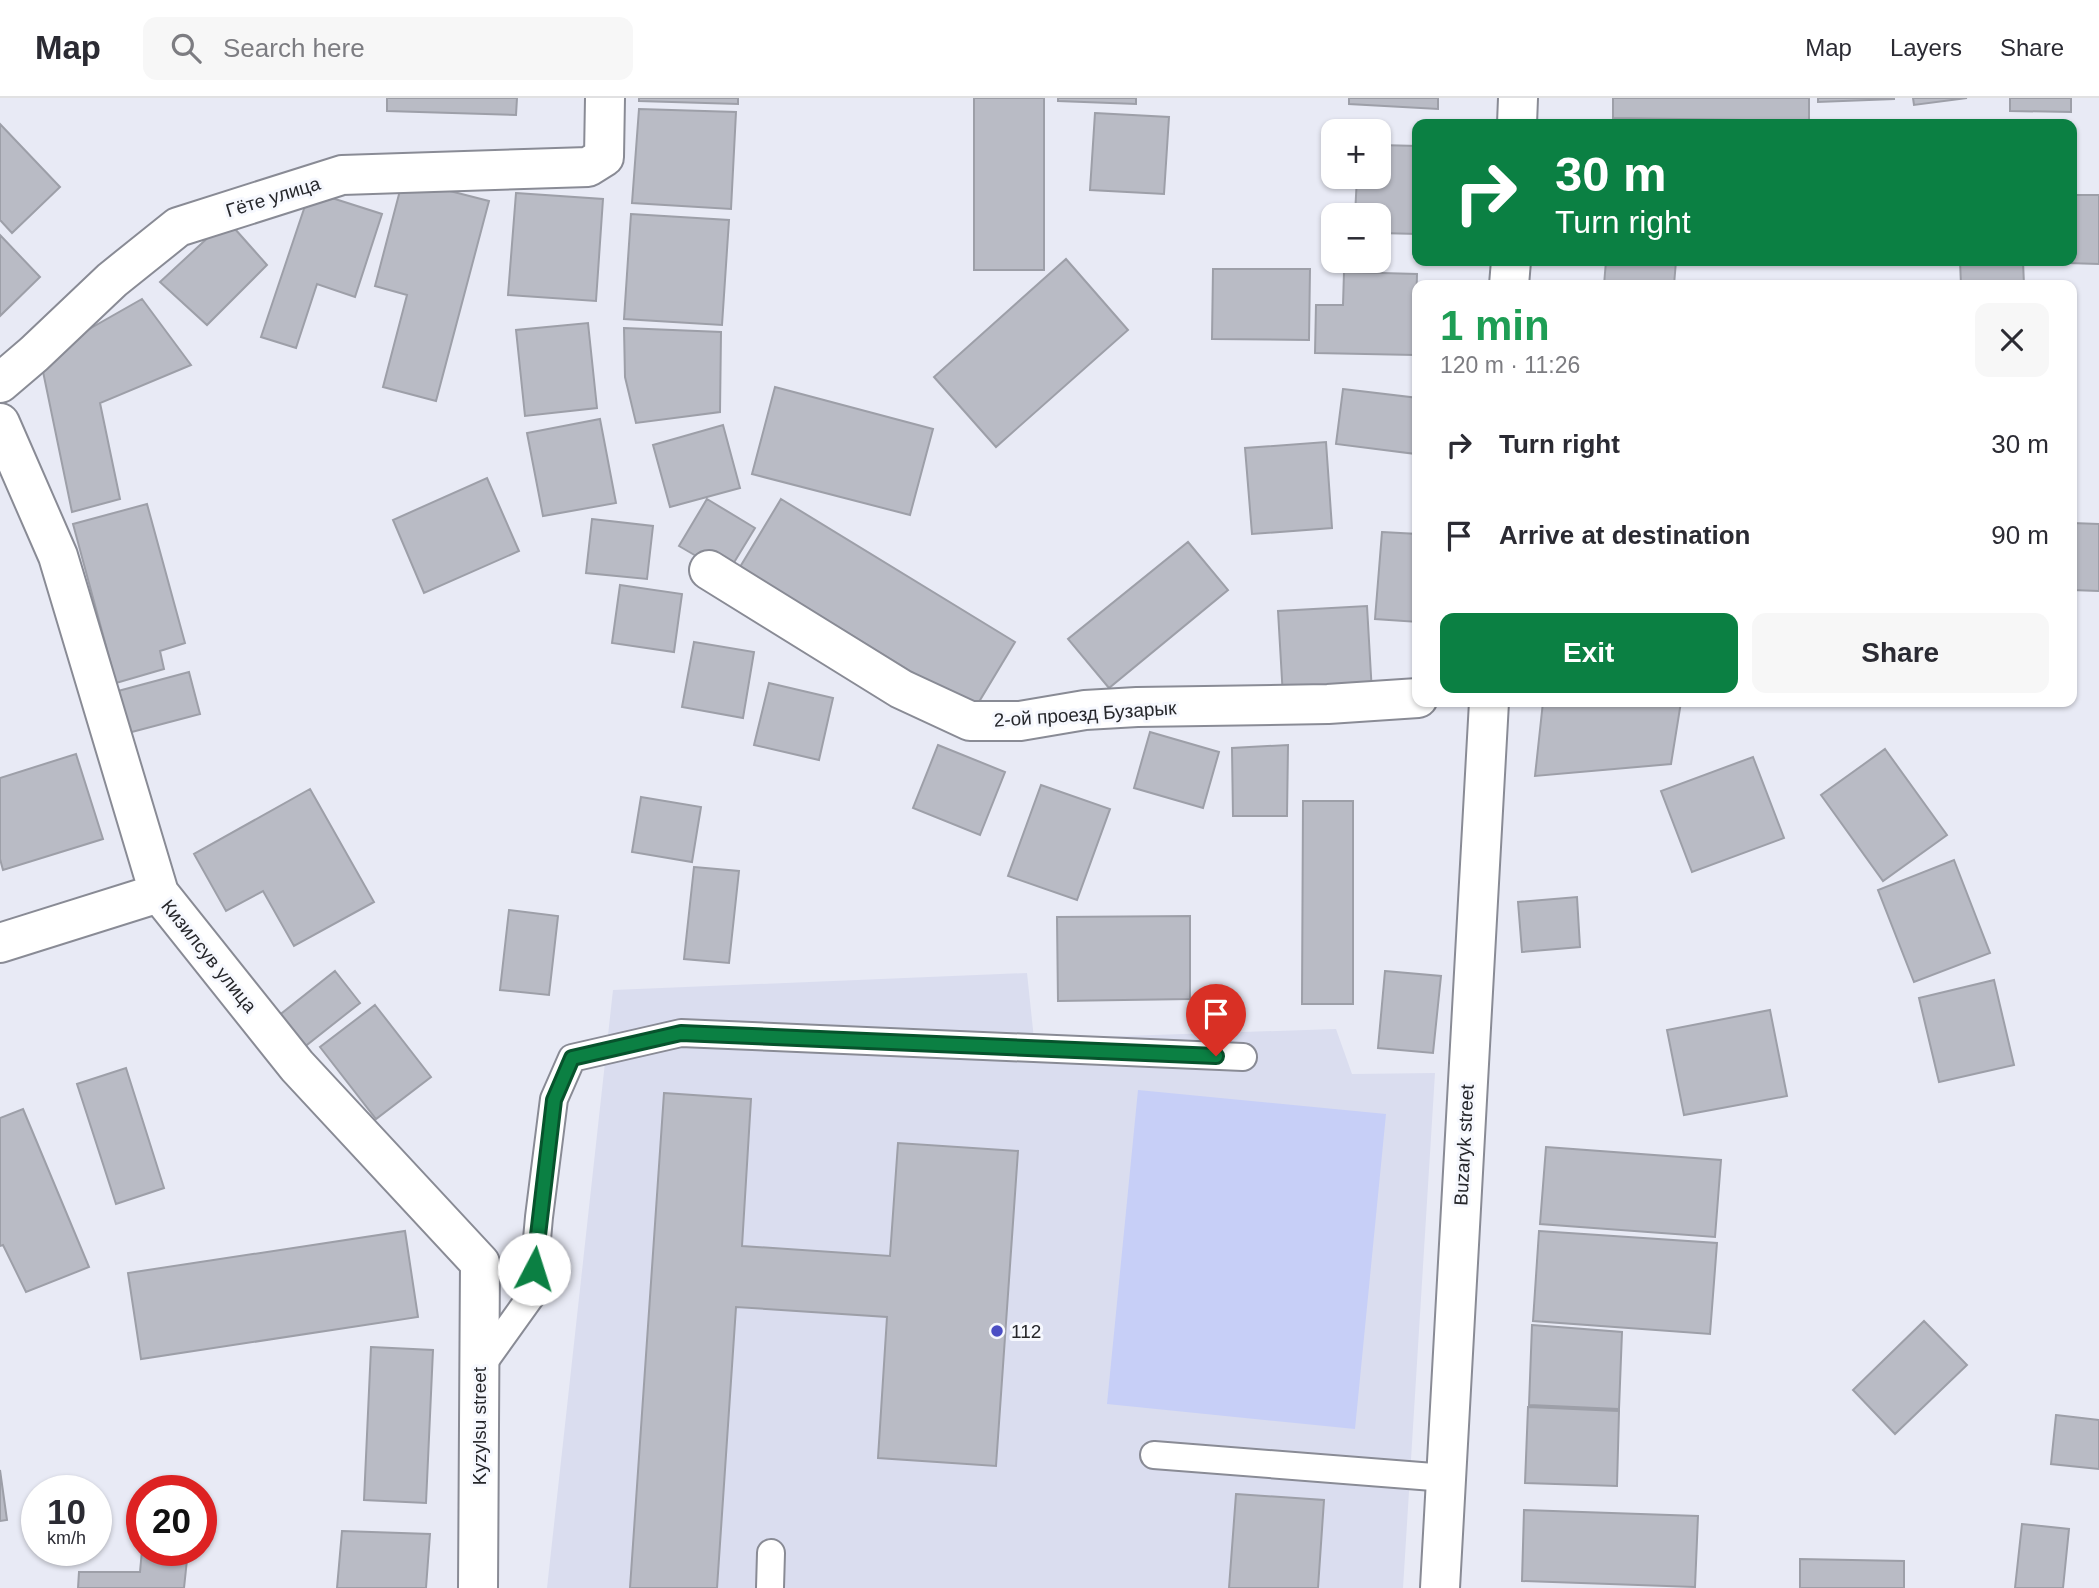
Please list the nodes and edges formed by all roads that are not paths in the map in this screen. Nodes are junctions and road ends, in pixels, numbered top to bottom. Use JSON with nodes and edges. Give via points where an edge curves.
{"nodes":[{"id":1,"x":605,"y":98,"type":"edge"},
{"id":2,"x":1518,"y":98,"type":"edge"},
{"id":3,"x":1517,"y":119,"type":"edge"},
{"id":4,"x":0,"y":383,"type":"edge"},
{"id":5,"x":0,"y":423,"type":"edge"},
{"id":6,"x":709,"y":570,"type":"dead end"},
{"id":7,"x":1412,"y":698,"type":"edge"},
{"id":8,"x":1489,"y":707,"type":"edge"},
{"id":9,"x":159,"y":893,"type":"junction"},
{"id":10,"x":0,"y":943,"type":"edge"},
{"id":11,"x":1243,"y":1057,"type":"dead end"},
{"id":12,"x":479,"y":1369,"type":"junction"},
{"id":13,"x":1154,"y":1455,"type":"dead end"},
{"id":14,"x":1446,"y":1478,"type":"junction"},
{"id":15,"x":771,"y":1553,"type":"dead end"},
{"id":16,"x":478,"y":1588,"type":"edge"},
{"id":17,"x":770,"y":1588,"type":"edge"},
{"id":18,"x":1440,"y":1588,"type":"edge"}],
"edges":[{"from":1,"to":4,"type":"street","name":"Гёте улица","via":[[604,157],[588,167],[342,175],[178,227],[111,279]]},
{"from":2,"to":3,"type":"street"},
{"from":5,"to":9,"type":"street","name":"Кизилсув улица","via":[[58,556]]},
{"from":6,"to":7,"type":"street","name":"2-ой проезд Бузарык","via":[[901,689],[970,721],[1020,722],[1085,710],[1137,707]]},
{"from":8,"to":14,"type":"street","name":"Buzaryk street"},
{"from":9,"to":10,"type":"street"},
{"from":9,"to":12,"type":"street","name":"Кизилсув улица","via":[[297,1066],[480,1263]]},
{"from":11,"to":12,"type":"lane","via":[[681,1033],[572,1058],[554,1100],[532,1295]]},
{"from":12,"to":16,"type":"street","name":"Kyzylsu street"},
{"from":13,"to":14,"type":"lane"},
{"from":14,"to":18,"type":"street","name":"Buzaryk street"},
{"from":15,"to":17,"type":"lane"}]}
